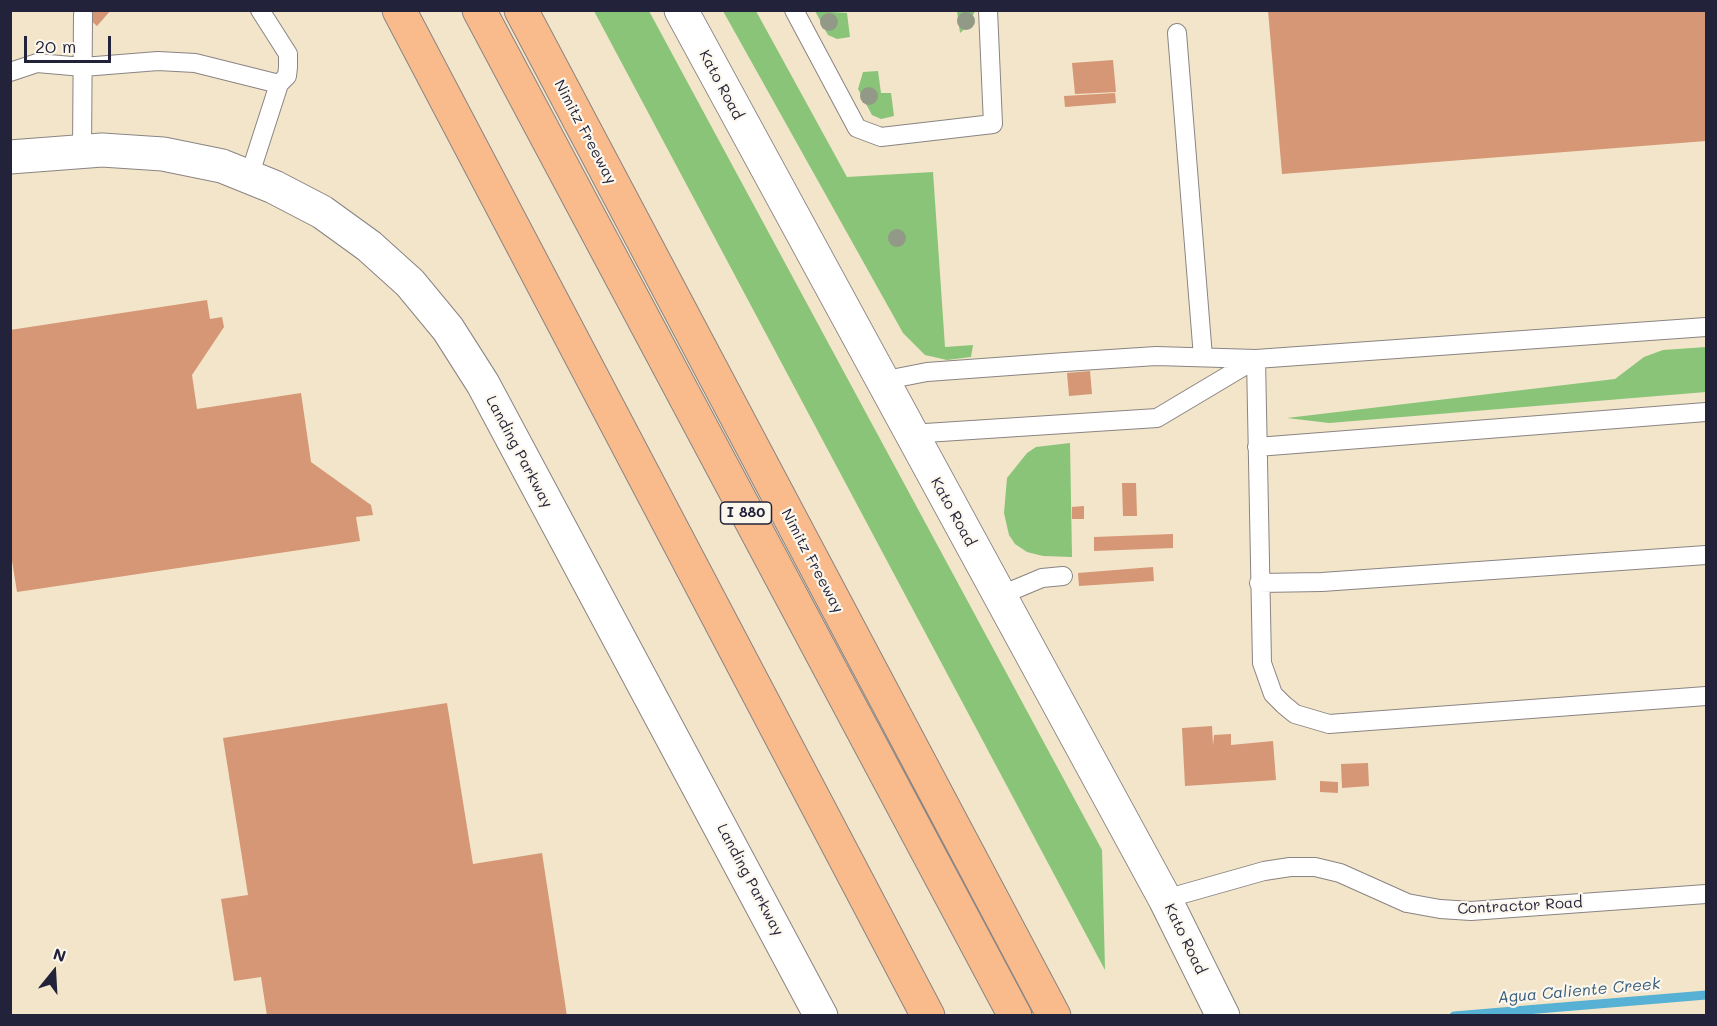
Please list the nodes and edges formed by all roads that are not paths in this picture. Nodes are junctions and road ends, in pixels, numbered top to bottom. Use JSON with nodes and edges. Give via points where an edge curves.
{"nodes":[{"id":1,"x":260,"y":10,"type":"edge"},
{"id":2,"x":399,"y":10,"type":"edge"},
{"id":3,"x":479,"y":10,"type":"edge"},
{"id":4,"x":521,"y":10,"type":"edge"},
{"id":5,"x":681,"y":10,"type":"edge"},
{"id":6,"x":794,"y":10,"type":"edge"},
{"id":7,"x":988,"y":10,"type":"edge"},
{"id":8,"x":83,"y":14,"type":"dead end"},
{"id":9,"x":1177,"y":33,"type":"dead end"},
{"id":10,"x":83,"y":67,"type":"junction"},
{"id":11,"x":10,"y":72,"type":"edge"},
{"id":12,"x":279,"y":84,"type":"junction"},
{"id":13,"x":82,"y":152,"type":"junction"},
{"id":14,"x":10,"y":157,"type":"edge"},
{"id":15,"x":249,"y":177,"type":"junction"},
{"id":16,"x":1707,"y":327,"type":"edge"},
{"id":17,"x":1203,"y":357,"type":"junction"},
{"id":18,"x":1256,"y":359,"type":"junction"},
{"id":19,"x":881,"y":381,"type":"junction"},
{"id":20,"x":1707,"y":412,"type":"edge"},
{"id":21,"x":910,"y":434,"type":"junction"},
{"id":22,"x":1257,"y":447,"type":"junction"},
{"id":23,"x":1707,"y":555,"type":"edge"},
{"id":24,"x":1063,"y":576,"type":"dead end"},
{"id":25,"x":1259,"y":583,"type":"junction"},
{"id":26,"x":999,"y":596,"type":"junction"},
{"id":27,"x":1707,"y":696,"type":"edge"},
{"id":28,"x":1707,"y":894,"type":"edge"},
{"id":29,"x":1165,"y":898,"type":"junction"},
{"id":30,"x":821,"y":1016,"type":"edge"},
{"id":31,"x":928,"y":1016,"type":"edge"},
{"id":32,"x":1015,"y":1016,"type":"edge"},
{"id":33,"x":1054,"y":1016,"type":"edge"},
{"id":34,"x":1223,"y":1016,"type":"edge"}],
"edges":[{"from":1,"to":12,"type":"lane","via":[[288,54],[287,76]]},
{"from":2,"to":31,"type":"highway"},
{"from":3,"to":32,"type":"highway","number":"I 880"},
{"from":4,"to":33,"type":"highway","name":"Nimitz Freeway","number":"I 880"},
{"from":5,"to":19,"type":"street","name":"Kato Road"},
{"from":6,"to":7,"type":"lane","via":[[857,128],[881,136],[993,124]]},
{"from":8,"to":10,"type":"lane"},
{"from":9,"to":17,"type":"lane"},
{"from":10,"to":11,"type":"lane","via":[[37,63]]},
{"from":10,"to":12,"type":"lane","via":[[158,61],[195,63]]},
{"from":10,"to":13,"type":"lane"},
{"from":12,"to":15,"type":"lane"},
{"from":13,"to":14,"type":"street","name":"Landing Parkway"},
{"from":13,"to":15,"type":"street","name":"Landing Parkway","via":[[163,154],[222,166]]},
{"from":15,"to":30,"type":"street","name":"Landing Parkway","via":[[322,212],[369,246],[410,284],[448,329],[483,384]]},
{"from":16,"to":18,"type":"lane"},
{"from":17,"to":18,"type":"lane"},
{"from":17,"to":19,"type":"lane","via":[[1044,363],[927,372]]},
{"from":18,"to":21,"type":"lane","via":[[1157,418]]},
{"from":18,"to":22,"type":"lane"},
{"from":19,"to":21,"type":"street","name":"Kato Road"},
{"from":20,"to":22,"type":"lane"},
{"from":21,"to":26,"type":"street","name":"Kato Road"},
{"from":22,"to":25,"type":"lane"},
{"from":23,"to":25,"type":"lane"},
{"from":24,"to":26,"type":"lane","via":[[1042,578]]},
{"from":25,"to":27,"type":"lane","via":[[1266,680],[1284,705],[1313,720],[1329,724]]},
{"from":26,"to":29,"type":"street","name":"Kato Road"},
{"from":28,"to":29,"type":"lane","name":"Contractor Road","via":[[1471,911],[1440,909],[1407,903],[1340,873],[1290,867]]},
{"from":29,"to":34,"type":"street","name":"Kato Road"}]}
